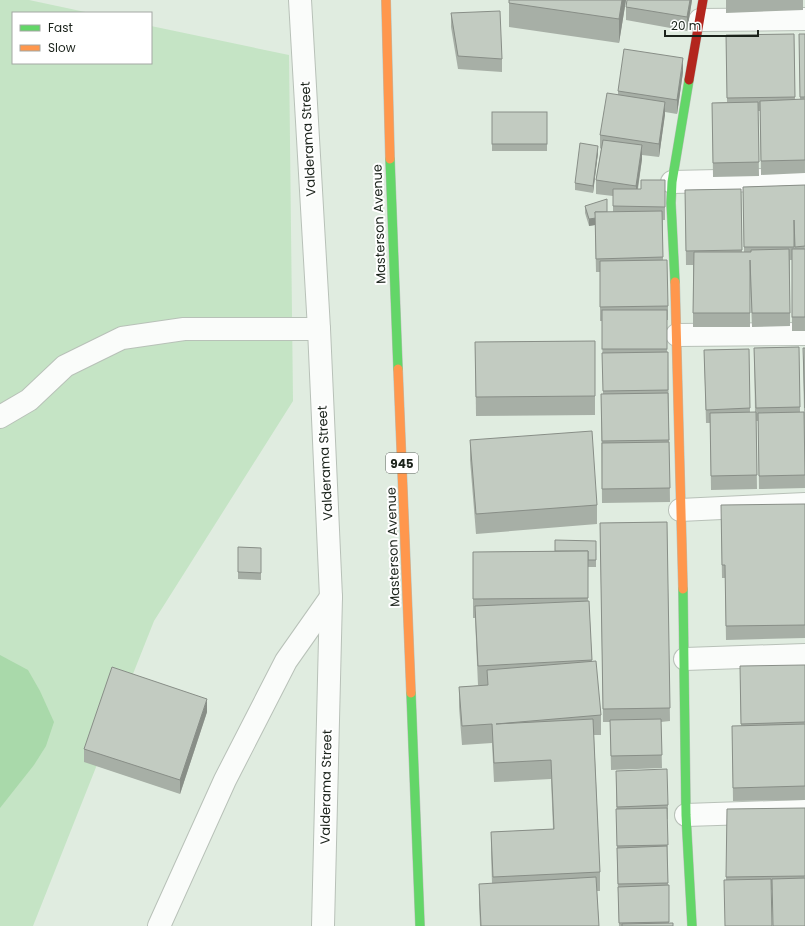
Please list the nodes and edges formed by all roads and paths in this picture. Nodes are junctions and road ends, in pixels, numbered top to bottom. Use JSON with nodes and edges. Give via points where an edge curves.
{"nodes":[{"id":1,"x":300,"y":0,"type":"edge"},
{"id":2,"x":386,"y":0,"type":"edge"},
{"id":3,"x":702,"y":10,"type":"edge"},
{"id":4,"x":805,"y":18,"type":"edge"},
{"id":5,"x":805,"y":179,"type":"edge"},
{"id":6,"x":672,"y":182,"type":"junction"},
{"id":7,"x":319,"y":329,"type":"junction"},
{"id":8,"x":805,"y":334,"type":"edge"},
{"id":9,"x":677,"y":335,"type":"junction"},
{"id":10,"x":0,"y":417,"type":"edge"},
{"id":11,"x":805,"y":504,"type":"edge"},
{"id":12,"x":680,"y":510,"type":"junction"},
{"id":13,"x":331,"y":597,"type":"junction"},
{"id":14,"x":805,"y":655,"type":"edge"},
{"id":15,"x":685,"y":659,"type":"junction"},
{"id":16,"x":805,"y":812,"type":"edge"},
{"id":17,"x":686,"y":814,"type":"junction"},
{"id":18,"x":159,"y":926,"type":"edge"},
{"id":19,"x":323,"y":926,"type":"edge"},
{"id":20,"x":420,"y":926,"type":"edge"},
{"id":21,"x":692,"y":926,"type":"edge"}],
"edges":[{"from":1,"to":7,"type":"street","name":"Valderama Street"},
{"from":2,"to":20,"type":"street","name":"Masterson Avenue","number":"945","via":[[390,170]]},
{"from":3,"to":4,"type":"street"},
{"from":3,"to":6,"type":"street"},
{"from":5,"to":6,"type":"street"},
{"from":6,"to":9,"type":"street"},
{"from":7,"to":10,"type":"street","via":[[184,329],[122,338],[65,366],[29,400]]},
{"from":7,"to":13,"type":"street","name":"Valderama Street"},
{"from":8,"to":9,"type":"street"},
{"from":9,"to":12,"type":"street"},
{"from":11,"to":12,"type":"street"},
{"from":12,"to":15,"type":"street"},
{"from":13,"to":18,"type":"street","via":[[286,661],[224,780]]},
{"from":13,"to":19,"type":"street","name":"Valderama Street"},
{"from":14,"to":15,"type":"street"},
{"from":15,"to":17,"type":"street"},
{"from":16,"to":17,"type":"street"},
{"from":17,"to":21,"type":"street"}]}
